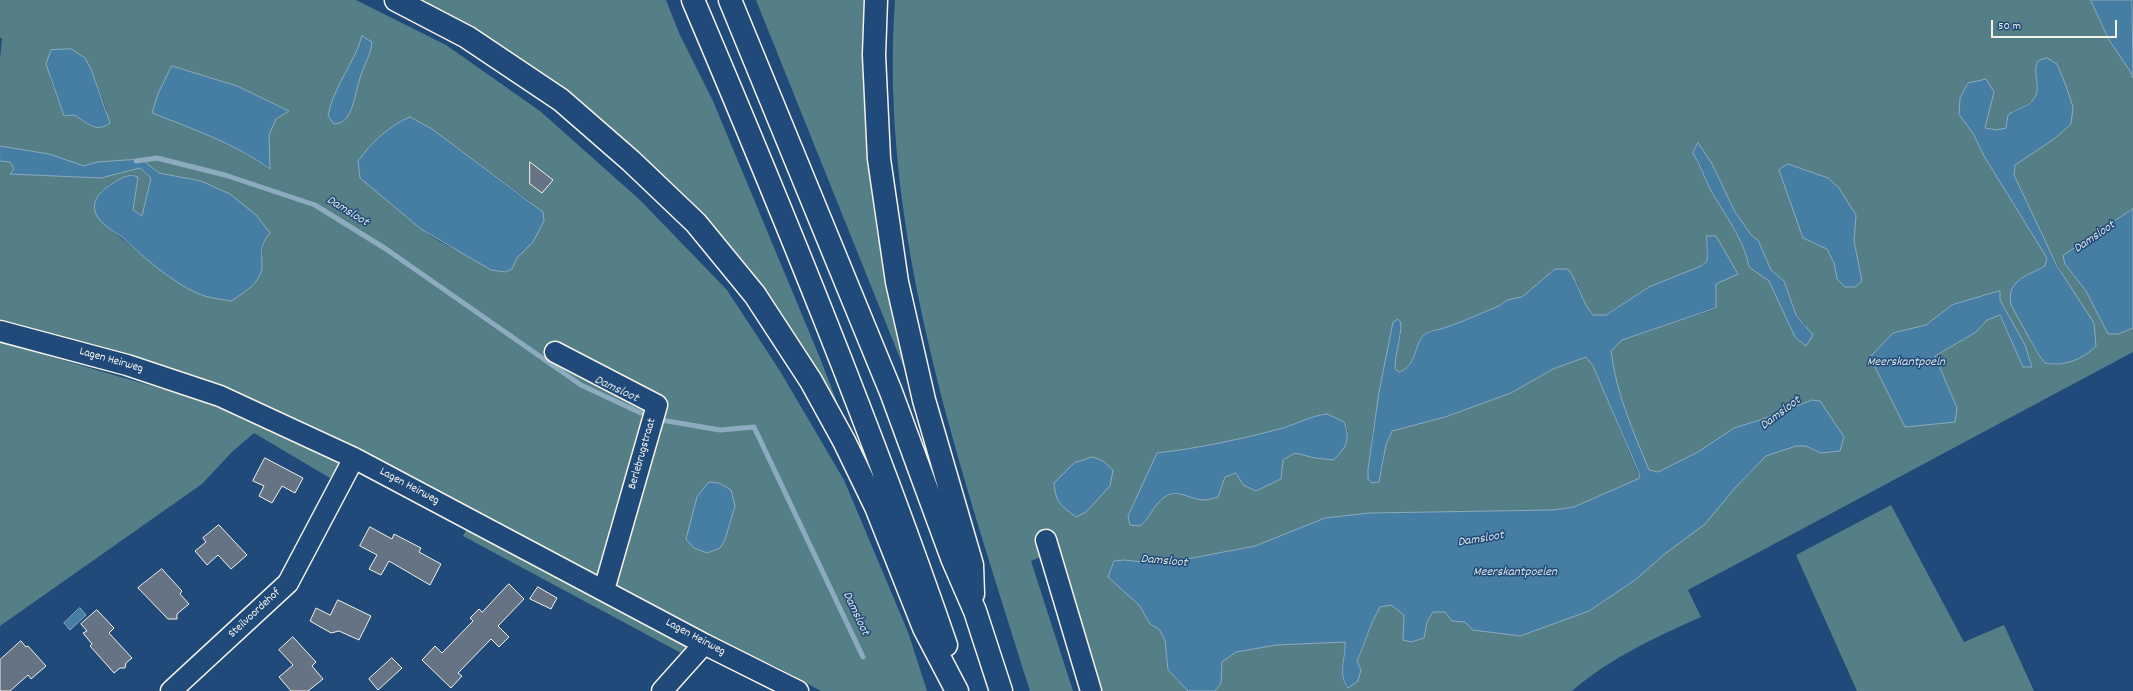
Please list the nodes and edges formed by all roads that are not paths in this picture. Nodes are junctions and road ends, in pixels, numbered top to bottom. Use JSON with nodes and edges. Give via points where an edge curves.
{"nodes":[{"id":1,"x":396,"y":0,"type":"edge"},
{"id":2,"x":693,"y":0,"type":"edge"},
{"id":3,"x":730,"y":0,"type":"edge"},
{"id":4,"x":876,"y":0,"type":"edge"},
{"id":5,"x":0,"y":331,"type":"edge"},
{"id":6,"x":555,"y":352,"type":"dead end"},
{"id":7,"x":354,"y":458,"type":"junction"},
{"id":8,"x":1046,"y":540,"type":"dead end"},
{"id":9,"x":604,"y":590,"type":"junction"},
{"id":10,"x":974,"y":611,"type":"junction"},
{"id":11,"x":704,"y":644,"type":"junction"},
{"id":12,"x":171,"y":691,"type":"edge"},
{"id":13,"x":662,"y":691,"type":"edge"},
{"id":14,"x":798,"y":691,"type":"edge"},
{"id":15,"x":958,"y":691,"type":"edge"},
{"id":16,"x":962,"y":691,"type":"edge"},
{"id":17,"x":1001,"y":691,"type":"edge"},
{"id":18,"x":1091,"y":691,"type":"edge"}],
"edges":[{"from":1,"to":15,"type":"highway","via":[[467,37],[561,100],[631,161],[696,223],[755,295],[811,381],[844,441],[876,508],[924,628]]},
{"from":2,"to":16,"type":"highway","via":[[758,153],[868,430]]},
{"from":3,"to":10,"type":"highway","via":[[891,392]]},
{"from":4,"to":10,"type":"highway","via":[[875,99],[886,212],[897,282],[913,355],[972,565]]},
{"from":5,"to":7,"type":"street","name":"Lagen Heirweg","via":[[127,365],[220,396]]},
{"from":6,"to":9,"type":"street","name":"Berlebrugstraat","via":[[657,405]]},
{"from":7,"to":9,"type":"street","name":"Lagen Heirweg"},
{"from":7,"to":12,"type":"street","name":"Steilvoordehof","via":[[288,583]]},
{"from":8,"to":18,"type":"street"},
{"from":9,"to":11,"type":"street","name":"Lagen Heirweg"},
{"from":10,"to":17,"type":"highway"},
{"from":11,"to":13,"type":"street"},
{"from":11,"to":14,"type":"street","name":"Lagen Heirweg"}]}
